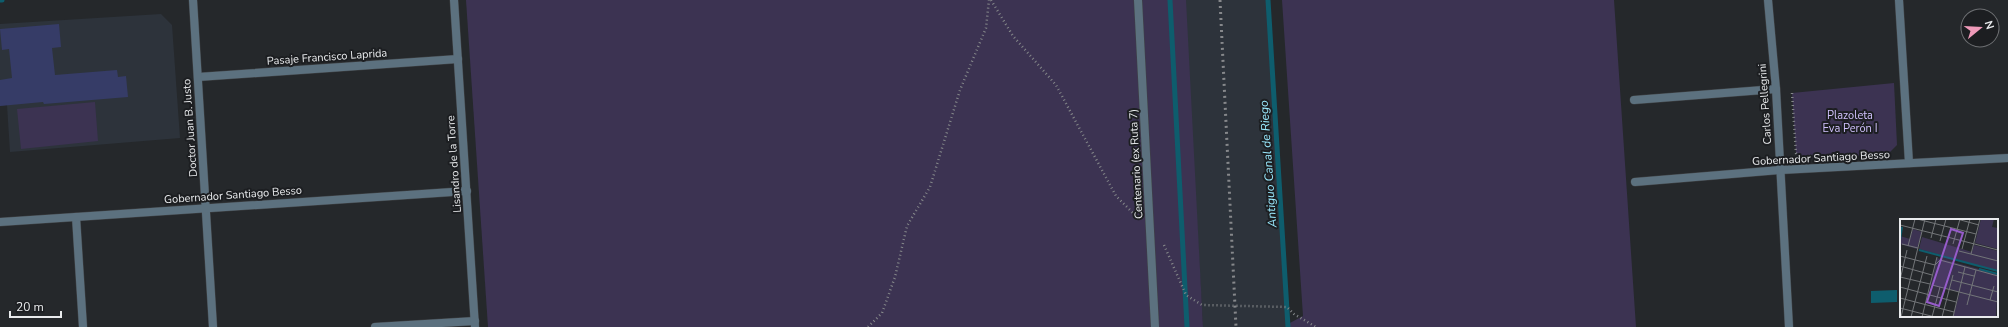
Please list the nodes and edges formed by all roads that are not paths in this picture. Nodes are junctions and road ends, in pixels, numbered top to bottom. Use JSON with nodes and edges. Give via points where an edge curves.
{"nodes":[{"id":1,"x":193,"y":0,"type":"edge"},
{"id":2,"x":454,"y":0,"type":"edge"},
{"id":3,"x":1138,"y":0,"type":"edge"},
{"id":4,"x":1768,"y":0,"type":"edge"},
{"id":5,"x":1899,"y":0,"type":"edge"},
{"id":6,"x":458,"y":59,"type":"junction"},
{"id":7,"x":198,"y":77,"type":"junction"},
{"id":8,"x":1776,"y":89,"type":"junction"},
{"id":9,"x":1634,"y":100,"type":"dead end"},
{"id":10,"x":2008,"y":158,"type":"edge"},
{"id":11,"x":1909,"y":163,"type":"junction"},
{"id":12,"x":1781,"y":170,"type":"junction"},
{"id":13,"x":1635,"y":182,"type":"dead end"},
{"id":14,"x":467,"y":191,"type":"junction"},
{"id":15,"x":206,"y":208,"type":"junction"},
{"id":16,"x":76,"y":217,"type":"junction"},
{"id":17,"x":0,"y":222,"type":"edge"},
{"id":18,"x":475,"y":324,"type":"edge"},
{"id":19,"x":83,"y":327,"type":"edge"},
{"id":20,"x":213,"y":327,"type":"edge"},
{"id":21,"x":375,"y":327,"type":"edge"},
{"id":22,"x":1155,"y":327,"type":"edge"},
{"id":23,"x":1789,"y":327,"type":"edge"}],
"edges":[{"from":1,"to":7,"type":"street","name":"Doctor Juan B. Justo"},
{"from":2,"to":6,"type":"street","name":"Lisandro de la Torre"},
{"from":3,"to":22,"type":"street","name":"Centenario (ex Ruta 7)"},
{"from":4,"to":8,"type":"street","name":"Carlos Pellegrini"},
{"from":5,"to":11,"type":"street"},
{"from":6,"to":7,"type":"street","name":"Pasaje Francisco Laprida"},
{"from":6,"to":14,"type":"street","name":"Lisandro de la Torre"},
{"from":7,"to":15,"type":"street","name":"Doctor Juan B. Justo"},
{"from":8,"to":9,"type":"street"},
{"from":8,"to":12,"type":"street","name":"Carlos Pellegrini"},
{"from":10,"to":11,"type":"street","name":"Gobernador Santiago Besso"},
{"from":11,"to":12,"type":"street","name":"Gobernador Santiago Besso"},
{"from":12,"to":13,"type":"street","name":"Gobernador Santiago Besso"},
{"from":12,"to":23,"type":"street","name":"Carlos Pellegrini"},
{"from":14,"to":15,"type":"street","name":"Gobernador Santiago Besso"},
{"from":14,"to":18,"type":"street","name":"Lisandro de la Torre"},
{"from":15,"to":16,"type":"street","name":"Gobernador Santiago Besso"},
{"from":15,"to":20,"type":"street","name":"Doctor Juan B. Justo"},
{"from":16,"to":17,"type":"street","name":"Gobernador Santiago Besso"},
{"from":16,"to":19,"type":"street"},
{"from":18,"to":21,"type":"street"}]}
